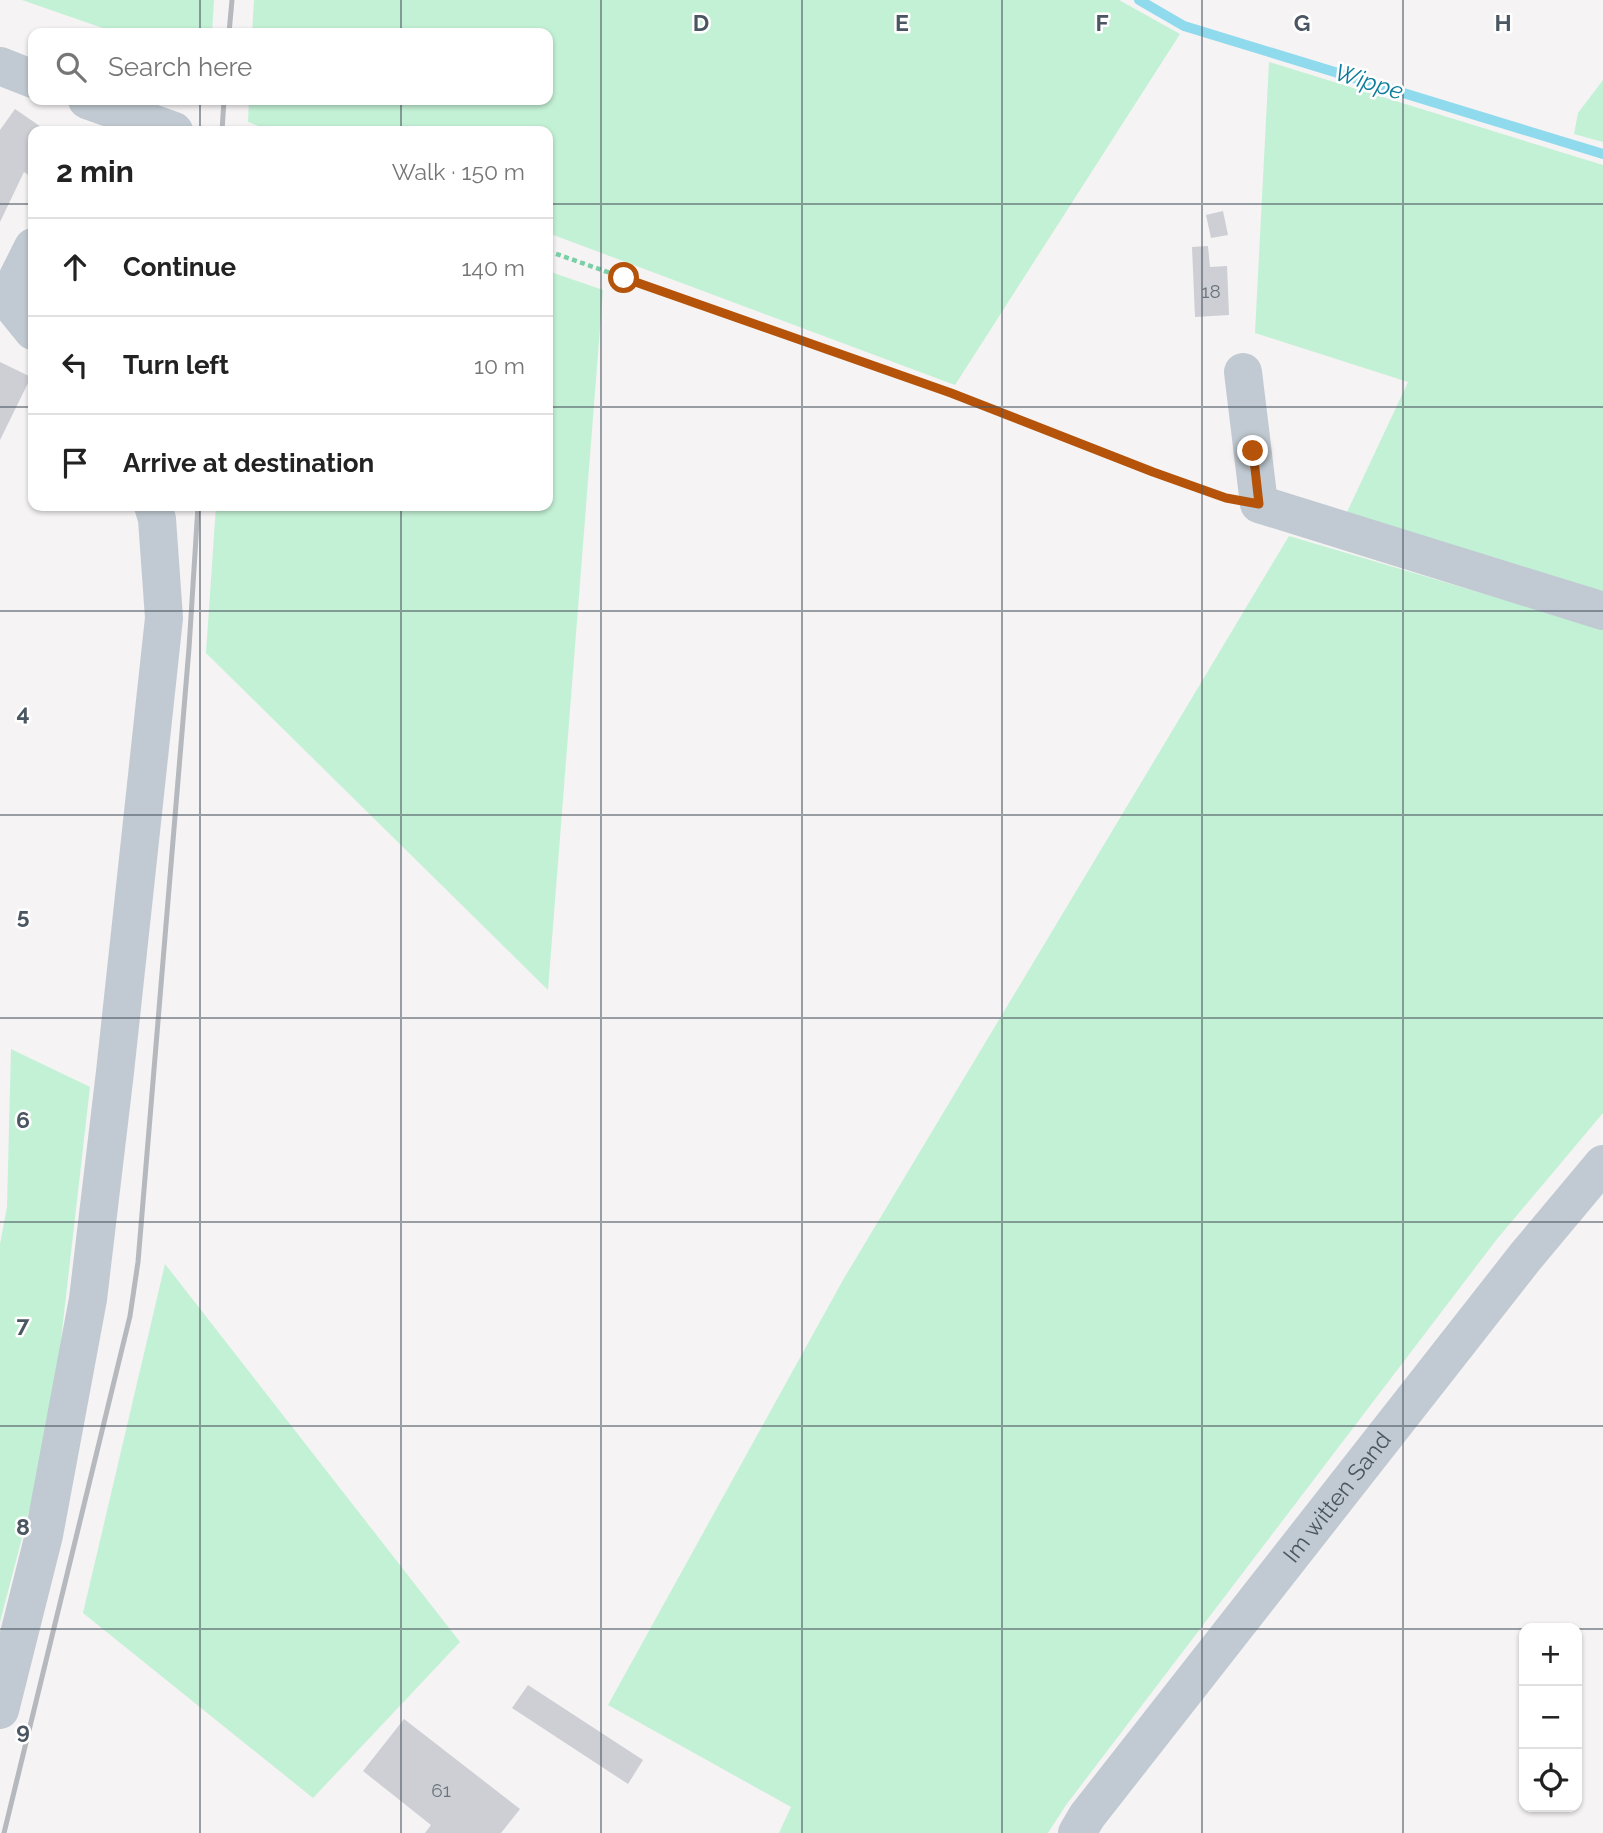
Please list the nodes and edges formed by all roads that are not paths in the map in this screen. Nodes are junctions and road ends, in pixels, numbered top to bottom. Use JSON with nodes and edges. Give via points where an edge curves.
{"nodes":[{"id":1,"x":0,"y":66,"type":"edge"},
{"id":2,"x":28,"y":77,"type":"edge"},
{"id":3,"x":99,"y":105,"type":"edge"},
{"id":4,"x":150,"y":126,"type":"edge"},
{"id":5,"x":28,"y":257,"type":"edge"},
{"id":6,"x":28,"y":325,"type":"edge"},
{"id":7,"x":1243,"y":372,"type":"dead end"},
{"id":8,"x":155,"y":511,"type":"edge"},
{"id":9,"x":1603,"y":611,"type":"edge"},
{"id":10,"x":1603,"y":1164,"type":"edge"},
{"id":11,"x":0,"y":1710,"type":"edge"},
{"id":12,"x":1077,"y":1833,"type":"edge"}],
"edges":[{"from":1,"to":2,"type":"street"},
{"from":3,"to":4,"type":"street"},
{"from":5,"to":6,"type":"street","via":[[7,299]]},
{"from":7,"to":9,"type":"street","via":[[1259,504]]},
{"from":8,"to":11,"type":"street","via":[[164,618],[88,1299],[44,1535]]},
{"from":10,"to":12,"type":"street","name":"Im witten Sand","via":[[1500,1289]]}]}
